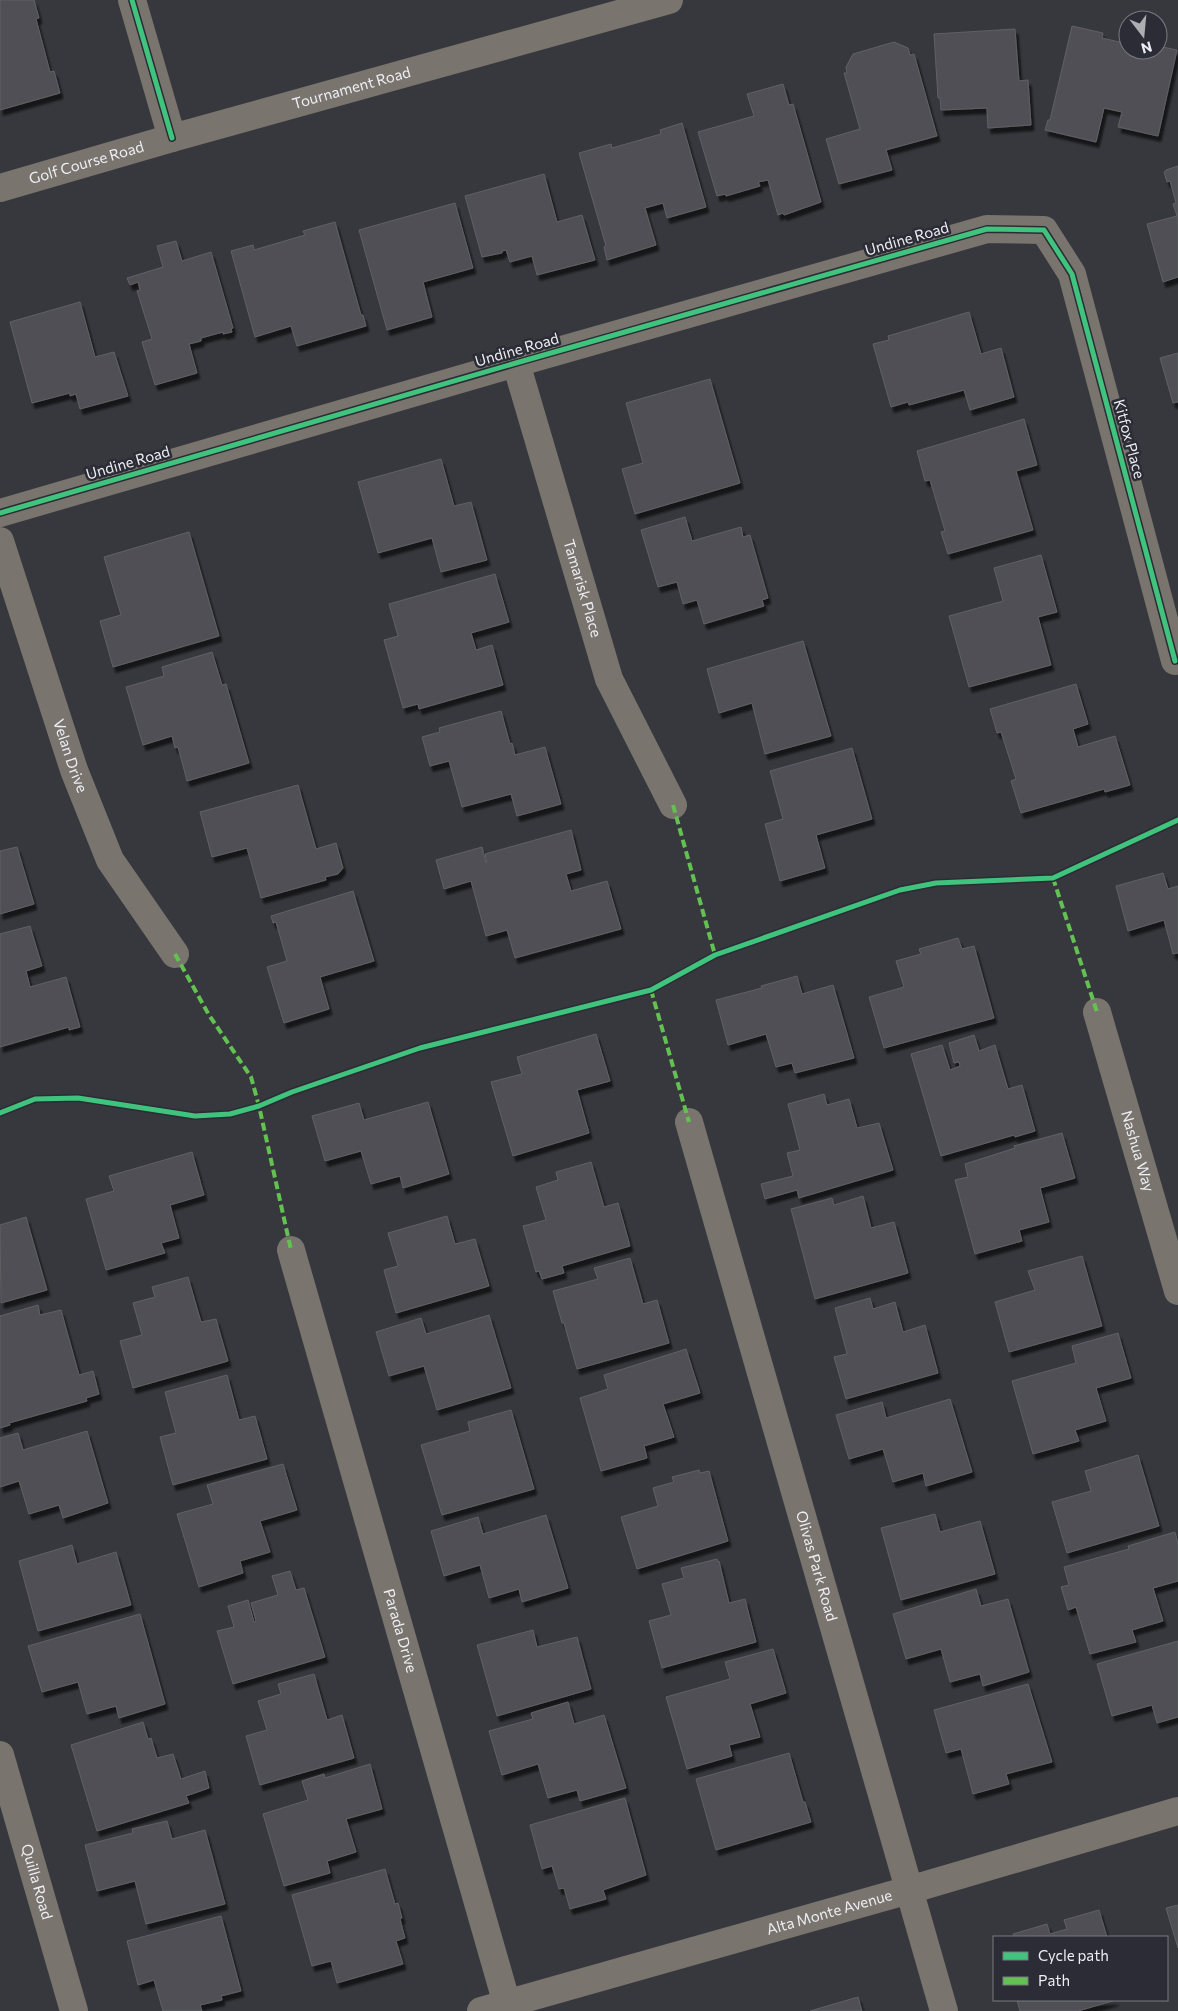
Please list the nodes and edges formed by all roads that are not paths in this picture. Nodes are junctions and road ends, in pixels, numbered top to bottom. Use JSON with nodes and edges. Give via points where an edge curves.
{"nodes":[{"id":1,"x":132,"y":0,"type":"edge"},
{"id":2,"x":669,"y":0,"type":"edge"},
{"id":3,"x":172,"y":138,"type":"junction"},
{"id":4,"x":0,"y":188,"type":"edge"},
{"id":5,"x":1044,"y":230,"type":"joint"},
{"id":6,"x":516,"y":363,"type":"junction"},
{"id":7,"x":0,"y":513,"type":"edge"},
{"id":8,"x":0,"y":541,"type":"edge"},
{"id":9,"x":1175,"y":661,"type":"dead end"},
{"id":10,"x":673,"y":804,"type":"dead end"},
{"id":11,"x":175,"y":954,"type":"dead end"},
{"id":12,"x":1097,"y":1012,"type":"dead end"},
{"id":13,"x":689,"y":1122,"type":"dead end"},
{"id":14,"x":291,"y":1250,"type":"dead end"},
{"id":15,"x":1178,"y":1291,"type":"edge"},
{"id":16,"x":0,"y":1754,"type":"edge"},
{"id":17,"x":1178,"y":1811,"type":"edge"},
{"id":18,"x":909,"y":1890,"type":"junction"},
{"id":19,"x":499,"y":2009,"type":"edge"},
{"id":20,"x":74,"y":2011,"type":"edge"},
{"id":21,"x":944,"y":2011,"type":"edge"}],
"edges":[{"from":1,"to":3,"type":"street"},
{"from":2,"to":3,"type":"street","name":"Tournament Road"},
{"from":3,"to":4,"type":"street","name":"Golf Course Road"},
{"from":5,"to":6,"type":"street","name":"Undine Road","via":[[986,229]]},
{"from":5,"to":9,"type":"street","name":"Kitfox Place","via":[[1072,274]]},
{"from":6,"to":7,"type":"street","name":"Undine Road"},
{"from":6,"to":10,"type":"street","name":"Tamarisk Place","via":[[609,679]]},
{"from":8,"to":11,"type":"street","name":"Velan Drive","via":[[74,770],[110,860]]},
{"from":12,"to":15,"type":"street","name":"Nashua Way"},
{"from":13,"to":18,"type":"street","name":"Olivas Park Road"},
{"from":14,"to":19,"type":"street","name":"Parada Drive"},
{"from":16,"to":20,"type":"street","name":"Quilla Road"},
{"from":17,"to":18,"type":"street","name":"Alta Monte Avenue"},
{"from":18,"to":19,"type":"street","name":"Alta Monte Avenue"},
{"from":18,"to":21,"type":"street","name":"Olivas Park Road"}]}
